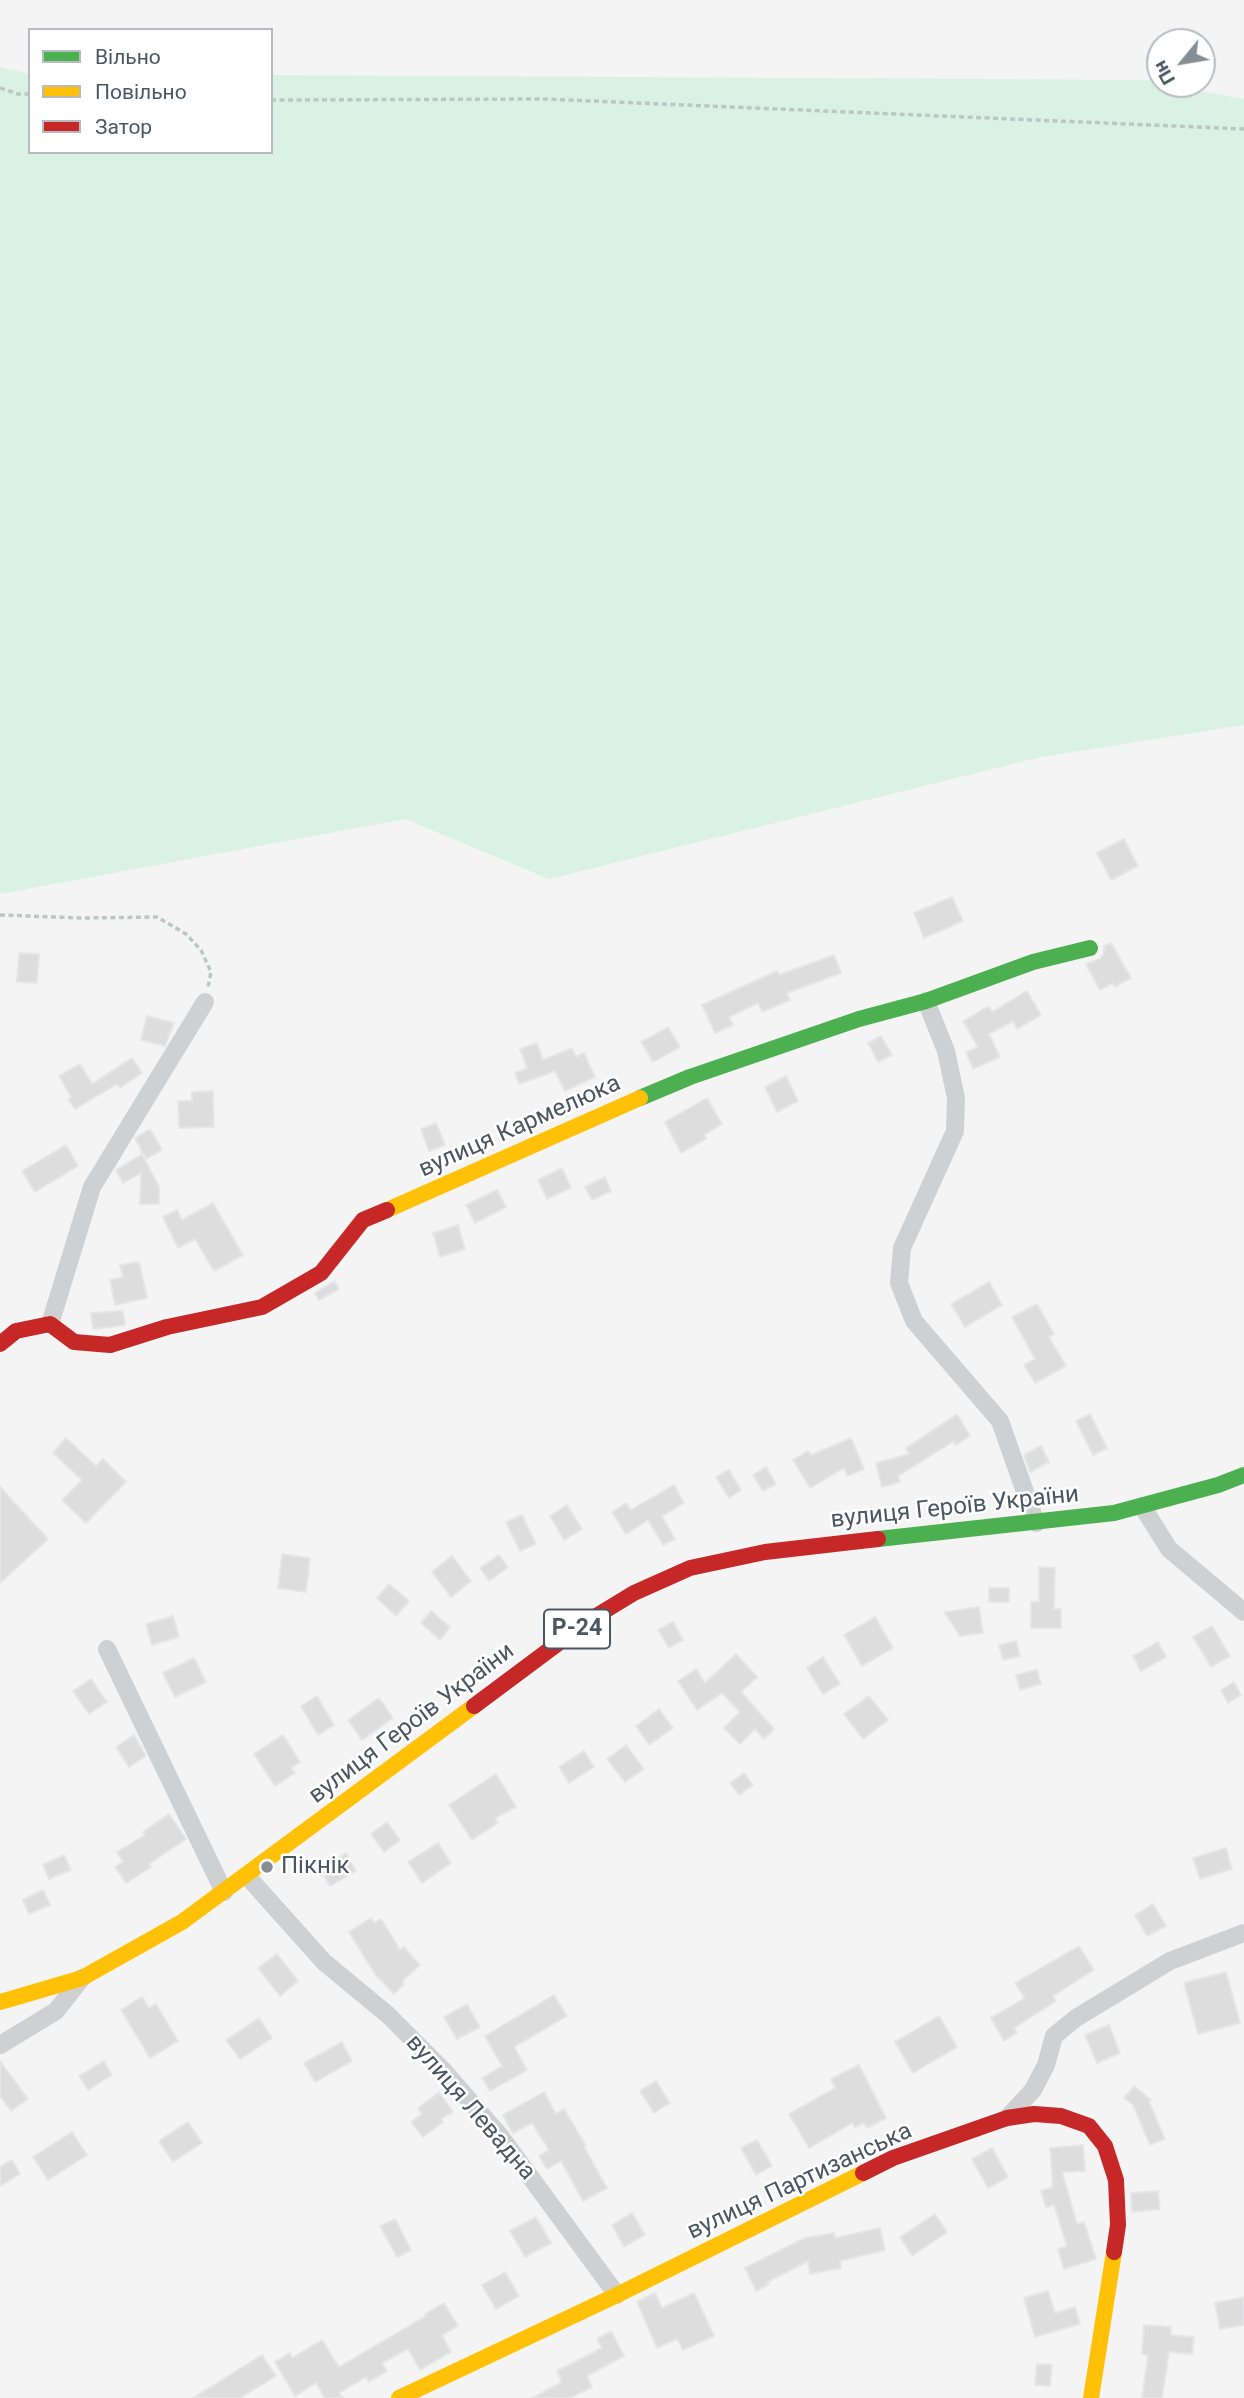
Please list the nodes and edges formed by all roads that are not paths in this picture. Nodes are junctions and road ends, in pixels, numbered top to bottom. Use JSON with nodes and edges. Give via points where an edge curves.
{"nodes":[{"id":1,"x":1090,"y":948,"type":"dead end"},
{"id":2,"x":926,"y":1001,"type":"junction"},
{"id":3,"x":205,"y":1002,"type":"road end"},
{"id":4,"x":50,"y":1324,"type":"junction"},
{"id":5,"x":0,"y":1344,"type":"edge"},
{"id":6,"x":1244,"y":1475,"type":"edge"},
{"id":7,"x":1142,"y":1506,"type":"junction"},
{"id":8,"x":1036,"y":1523,"type":"junction"},
{"id":9,"x":1244,"y":1612,"type":"edge"},
{"id":10,"x":107,"y":1649,"type":"dead end"},
{"id":11,"x":247,"y":1876,"type":"junction"},
{"id":12,"x":224,"y":1892,"type":"junction"},
{"id":13,"x":1244,"y":1933,"type":"edge"},
{"id":14,"x":82,"y":1978,"type":"junction"},
{"id":15,"x":0,"y":2002,"type":"edge"},
{"id":16,"x":0,"y":2045,"type":"edge"},
{"id":17,"x":1007,"y":2118,"type":"junction"},
{"id":18,"x":617,"y":2295,"type":"junction"},
{"id":19,"x":399,"y":2398,"type":"edge"},
{"id":20,"x":1091,"y":2398,"type":"edge"}],
"edges":[{"from":1,"to":2,"type":"street","name":"вулиця Кармелюка","via":[[1033,962]]},
{"from":2,"to":4,"type":"street","name":"вулиця Кармелюка","via":[[690,1077],[362,1220],[321,1273],[262,1307],[167,1327],[110,1345],[74,1342]]},
{"from":2,"to":8,"type":"street","via":[[946,1051],[957,1098],[955,1131],[902,1248],[899,1283],[914,1321],[1000,1421]]},
{"from":3,"to":4,"type":"street","via":[[92,1187]]},
{"from":4,"to":5,"type":"street","via":[[16,1331]]},
{"from":6,"to":7,"type":"street","name":"вулиця Героїв України","number":"Р-24"},
{"from":7,"to":8,"type":"street","name":"вулиця Героїв України","number":"Р-24"},
{"from":7,"to":9,"type":"street","via":[[1168,1549]]},
{"from":8,"to":11,"type":"street","name":"вулиця Героїв України","number":"Р-24","via":[[765,1552],[690,1568],[634,1593],[588,1621]]},
{"from":10,"to":12,"type":"street"},
{"from":11,"to":12,"type":"street","name":"вулиця Героїв України","number":"Р-24"},
{"from":11,"to":18,"type":"street","name":"вулиця Левадна","via":[[324,1962],[442,2068],[500,2137]]},
{"from":12,"to":14,"type":"street","name":"вулиця Героїв України","number":"Р-24","via":[[149,1942]]},
{"from":13,"to":17,"type":"street","via":[[1170,1961],[1076,2018],[1054,2036],[1033,2090]]},
{"from":14,"to":15,"type":"street","name":"вулиця Героїв України","number":"Р-24"},
{"from":14,"to":16,"type":"street","via":[[55,2011]]},
{"from":17,"to":18,"type":"street","name":"вулиця Партизанська","via":[[893,2158]]},
{"from":17,"to":20,"type":"street","name":"вулиця Партизанська","via":[[1061,2116],[1089,2126],[1105,2146],[1116,2180],[1118,2225]]},
{"from":18,"to":19,"type":"street","name":"вулиця Партизанська"}]}
